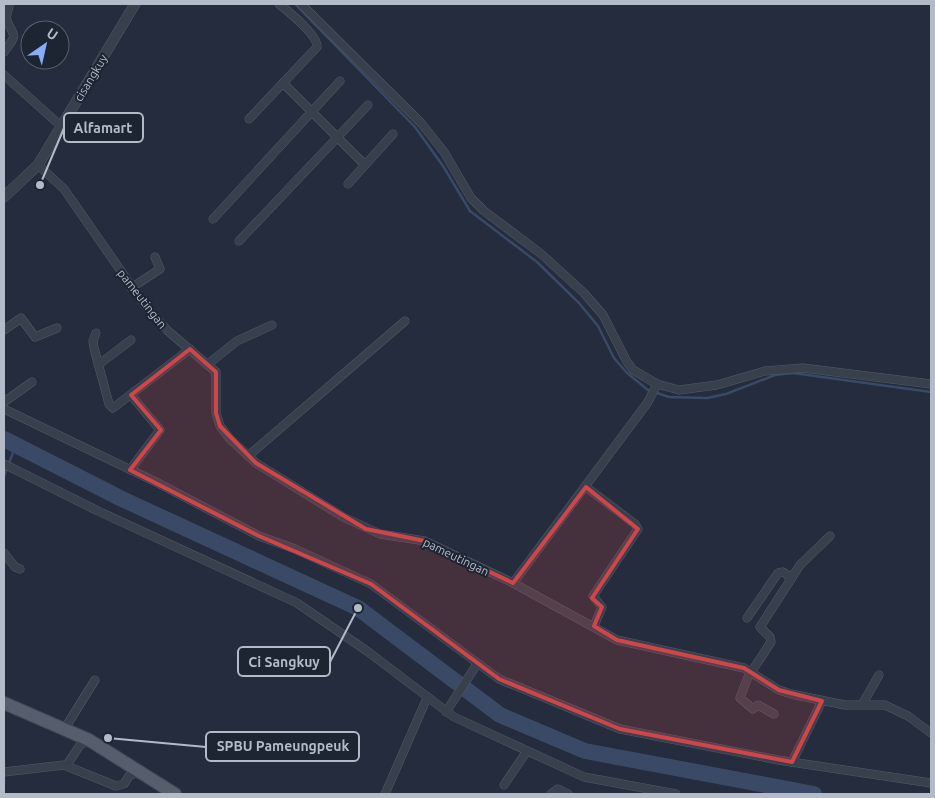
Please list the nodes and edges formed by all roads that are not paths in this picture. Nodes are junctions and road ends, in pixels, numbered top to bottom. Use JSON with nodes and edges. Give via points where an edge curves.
{"nodes":[{"id":1,"x":7,"y":4,"type":"edge"},
{"id":2,"x":135,"y":4,"type":"edge"},
{"id":3,"x":279,"y":4,"type":"edge"},
{"id":4,"x":301,"y":4,"type":"edge"},
{"id":5,"x":4,"y":52,"type":"edge"},
{"id":6,"x":4,"y":75,"type":"edge"},
{"id":7,"x":340,"y":81,"type":"dead end"},
{"id":8,"x":283,"y":83,"type":"junction"},
{"id":9,"x":368,"y":105,"type":"dead end"},
{"id":10,"x":312,"y":112,"type":"junction"},
{"id":11,"x":249,"y":119,"type":"dead end"},
{"id":12,"x":62,"y":127,"type":"junction"},
{"id":13,"x":394,"y":134,"type":"dead end"},
{"id":14,"x":338,"y":138,"type":"junction"},
{"id":15,"x":38,"y":165,"type":"junction"},
{"id":16,"x":365,"y":165,"type":"junction"},
{"id":17,"x":348,"y":184,"type":"dead end"},
{"id":18,"x":4,"y":197,"type":"edge"},
{"id":19,"x":213,"y":219,"type":"dead end"},
{"id":20,"x":239,"y":241,"type":"dead end"},
{"id":21,"x":155,"y":257,"type":"dead end"},
{"id":22,"x":131,"y":288,"type":"junction"},
{"id":23,"x":405,"y":321,"type":"dead end"},
{"id":24,"x":272,"y":325,"type":"dead end"},
{"id":25,"x":57,"y":328,"type":"dead end"},
{"id":26,"x":4,"y":330,"type":"edge"},
{"id":27,"x":96,"y":333,"type":"dead end"},
{"id":28,"x":131,"y":340,"type":"dead end"},
{"id":29,"x":190,"y":350,"type":"junction"},
{"id":30,"x":98,"y":364,"type":"junction"},
{"id":31,"x":208,"y":364,"type":"junction"},
{"id":32,"x":32,"y":382,"type":"dead end"},
{"id":33,"x":931,"y":384,"type":"edge"},
{"id":34,"x":655,"y":389,"type":"junction"},
{"id":35,"x":131,"y":395,"type":"junction"},
{"id":36,"x":4,"y":402,"type":"edge"},
{"id":37,"x":4,"y":409,"type":"edge"},
{"id":38,"x":248,"y":456,"type":"junction"},
{"id":39,"x":4,"y":464,"type":"edge"},
{"id":40,"x":130,"y":470,"type":"junction"},
{"id":41,"x":586,"y":487,"type":"junction"},
{"id":42,"x":830,"y":536,"type":"dead end"},
{"id":43,"x":4,"y":552,"type":"edge"},
{"id":44,"x":20,"y":569,"type":"dead end"},
{"id":45,"x":792,"y":578,"type":"junction"},
{"id":46,"x":513,"y":583,"type":"junction"},
{"id":47,"x":747,"y":618,"type":"dead end"},
{"id":48,"x":594,"y":626,"type":"junction"},
{"id":49,"x":475,"y":666,"type":"junction"},
{"id":50,"x":751,"y":672,"type":"junction"},
{"id":51,"x":879,"y":675,"type":"dead end"},
{"id":52,"x":95,"y":680,"type":"dead end"},
{"id":53,"x":427,"y":698,"type":"junction"},
{"id":54,"x":822,"y":701,"type":"junction"},
{"id":55,"x":4,"y":703,"type":"edge"},
{"id":56,"x":863,"y":704,"type":"junction"},
{"id":57,"x":447,"y":710,"type":"junction"},
{"id":58,"x":774,"y":714,"type":"dead end"},
{"id":59,"x":65,"y":728,"type":"junction"},
{"id":60,"x":931,"y":733,"type":"edge"},
{"id":61,"x":89,"y":740,"type":"junction"},
{"id":62,"x":527,"y":751,"type":"junction"},
{"id":63,"x":792,"y":762,"type":"junction"},
{"id":64,"x":67,"y":765,"type":"junction"},
{"id":65,"x":139,"y":771,"type":"junction"},
{"id":66,"x":4,"y":772,"type":"edge"},
{"id":67,"x":931,"y":783,"type":"edge"},
{"id":68,"x":504,"y":785,"type":"dead end"},
{"id":69,"x":158,"y":790,"type":"edge"},
{"id":70,"x":175,"y":794,"type":"edge"},
{"id":71,"x":385,"y":794,"type":"edge"},
{"id":72,"x":551,"y":794,"type":"edge"},
{"id":73,"x":568,"y":794,"type":"edge"},
{"id":74,"x":676,"y":794,"type":"edge"}],
"edges":[{"from":1,"to":5,"type":"street","via":[[6,18],[15,36]]},
{"from":2,"to":12,"type":"street","name":"cisangkuy"},
{"from":3,"to":8,"type":"street","via":[[318,44]]},
{"from":4,"to":34,"type":"street","via":[[421,122],[484,211],[540,253],[584,293],[603,315],[627,362]]},
{"from":6,"to":12,"type":"street"},
{"from":7,"to":10,"type":"street"},
{"from":8,"to":10,"type":"street"},
{"from":8,"to":11,"type":"street"},
{"from":9,"to":14,"type":"street"},
{"from":10,"to":14,"type":"street"},
{"from":10,"to":19,"type":"street"},
{"from":12,"to":15,"type":"street","name":"cisangkuy"},
{"from":13,"to":16,"type":"street"},
{"from":14,"to":16,"type":"street"},
{"from":14,"to":20,"type":"street"},
{"from":15,"to":18,"type":"street","name":"cisangkuy"},
{"from":15,"to":22,"type":"street","name":"pameutingan","via":[[64,189]]},
{"from":16,"to":17,"type":"street"},
{"from":21,"to":22,"type":"street","via":[[160,269]]},
{"from":22,"to":29,"type":"street","name":"pameutingan","via":[[168,332]]},
{"from":23,"to":38,"type":"street"},
{"from":24,"to":31,"type":"street","via":[[237,341]]},
{"from":25,"to":26,"type":"street","via":[[34,337],[21,318]]},
{"from":27,"to":30,"type":"street","via":[[93,341]]},
{"from":28,"to":30,"type":"street"},
{"from":29,"to":31,"type":"street","name":"pameutingan"},
{"from":29,"to":35,"type":"street"},
{"from":30,"to":35,"type":"street","via":[[111,408]]},
{"from":31,"to":38,"type":"street","name":"pameutingan","via":[[216,372],[216,413],[220,426]]},
{"from":32,"to":36,"type":"street"},
{"from":33,"to":34,"type":"street","via":[[803,368],[765,371],[717,385],[679,390]]},
{"from":34,"to":41,"type":"street"},
{"from":35,"to":40,"type":"street","via":[[160,430]]},
{"from":37,"to":40,"type":"street"},
{"from":38,"to":46,"type":"street","name":"pameutingan","via":[[293,487],[366,529],[425,541]]},
{"from":39,"to":53,"type":"street","via":[[297,603],[367,651]]},
{"from":40,"to":49,"type":"street","via":[[259,536],[371,584]]},
{"from":41,"to":46,"type":"street"},
{"from":41,"to":48,"type":"street","via":[[638,528],[593,596],[602,607]]},
{"from":42,"to":45,"type":"street","via":[[800,565]]},
{"from":43,"to":44,"type":"street"},
{"from":45,"to":47,"type":"street","via":[[783,572],[778,573]]},
{"from":45,"to":50,"type":"street","via":[[761,624],[761,630],[771,642]]},
{"from":46,"to":48,"type":"street","name":"pameutingan"},
{"from":48,"to":50,"type":"street","name":"pameutingan","via":[[617,640],[712,660]]},
{"from":49,"to":57,"type":"street"},
{"from":49,"to":63,"type":"street","via":[[499,679],[620,728]]},
{"from":50,"to":54,"type":"street","name":"pameutingan","via":[[779,690]]},
{"from":50,"to":58,"type":"street","via":[[740,698],[753,708],[758,705]]},
{"from":51,"to":56,"type":"street"},
{"from":52,"to":59,"type":"street"},
{"from":53,"to":57,"type":"street"},
{"from":53,"to":71,"type":"street"},
{"from":54,"to":56,"type":"street","name":"pameutingan"},
{"from":54,"to":63,"type":"street"},
{"from":55,"to":59,"type":"main road"},
{"from":56,"to":60,"type":"street","name":"pameutingan","via":[[896,709]]},
{"from":57,"to":62,"type":"street"},
{"from":59,"to":61,"type":"main road"},
{"from":61,"to":64,"type":"street","via":[[80,745]]},
{"from":61,"to":65,"type":"main road"},
{"from":62,"to":68,"type":"street"},
{"from":62,"to":74,"type":"street","via":[[584,777]]},
{"from":63,"to":67,"type":"street"},
{"from":64,"to":65,"type":"street","via":[[116,786],[124,784],[129,776]]},
{"from":64,"to":66,"type":"street"},
{"from":65,"to":69,"type":"main road"},
{"from":69,"to":70,"type":"main road"},
{"from":72,"to":73,"type":"street","via":[[558,789]]}]}
